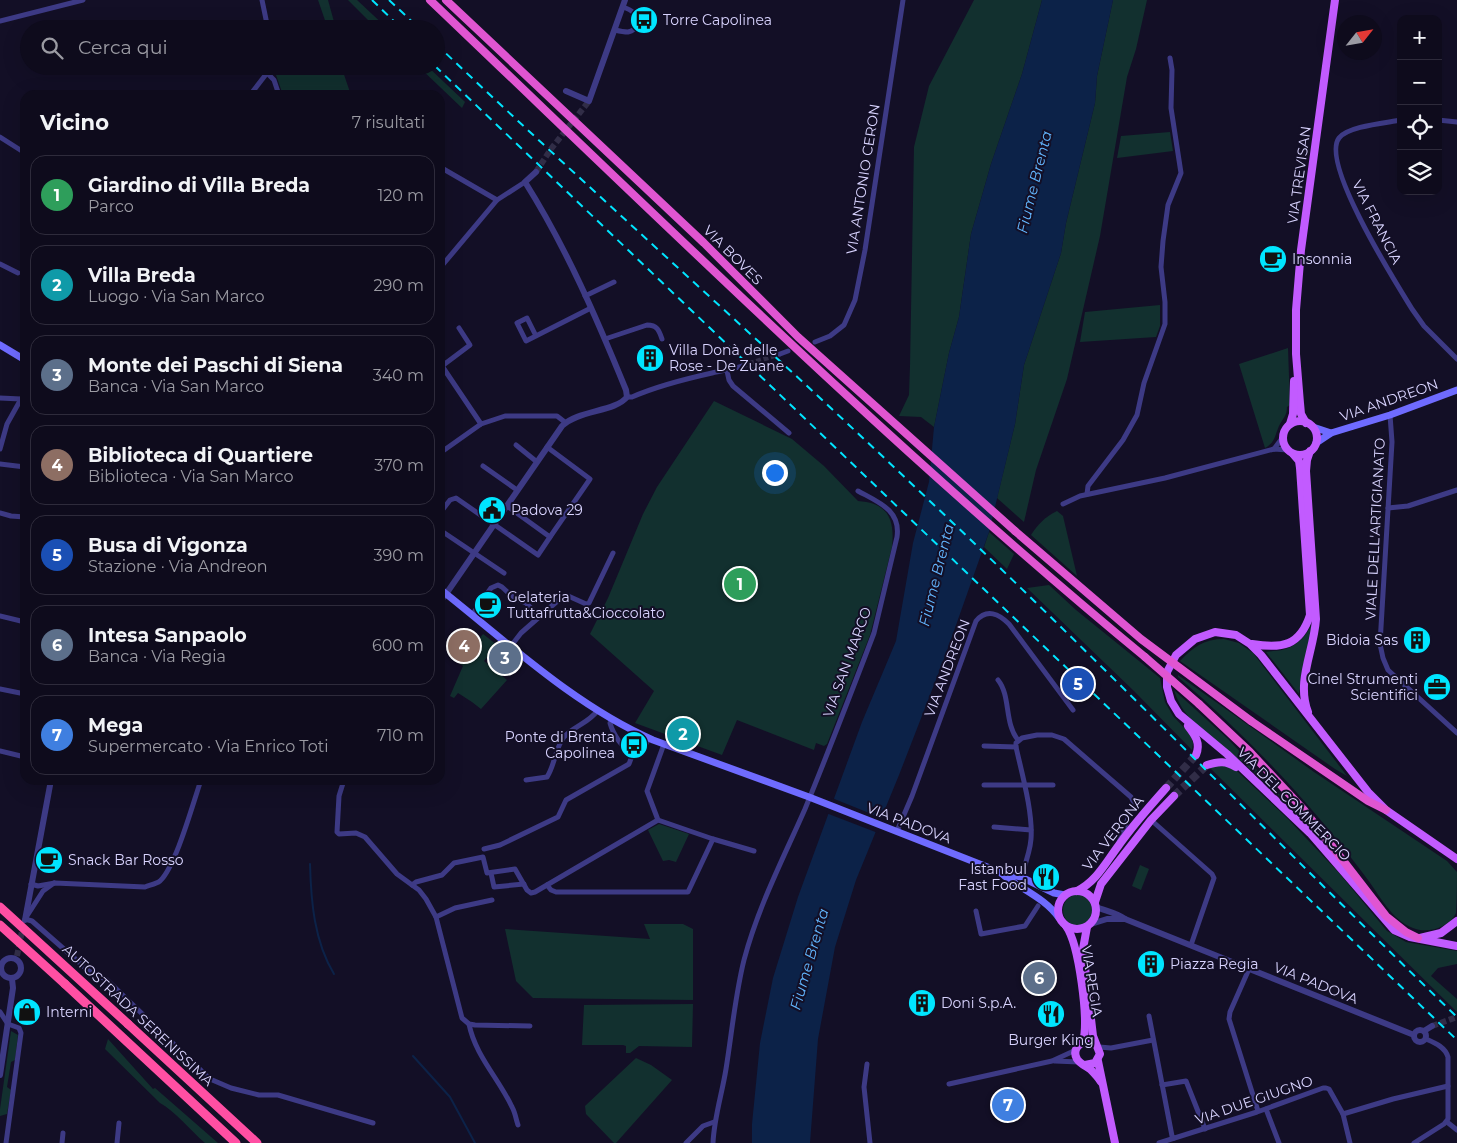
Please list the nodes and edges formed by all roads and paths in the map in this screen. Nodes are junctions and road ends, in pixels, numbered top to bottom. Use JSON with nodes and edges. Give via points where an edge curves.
{"nodes":[{"id":1,"x":83,"y":0,"type":"edge"},
{"id":2,"x":262,"y":0,"type":"edge"},
{"id":3,"x":430,"y":0,"type":"edge"},
{"id":4,"x":446,"y":0,"type":"edge"},
{"id":5,"x":902,"y":0,"type":"edge"},
{"id":6,"x":1334,"y":0,"type":"edge"},
{"id":7,"x":624,"y":3,"type":"edge"},
{"id":8,"x":266,"y":20,"type":"edge"},
{"id":9,"x":0,"y":21,"type":"edge"},
{"id":10,"x":615,"y":30,"type":"junction"},
{"id":11,"x":1170,"y":58,"type":"dead end"},
{"id":12,"x":265,"y":75,"type":"edge"},
{"id":13,"x":268,"y":75,"type":"edge"},
{"id":14,"x":254,"y":90,"type":"edge"},
{"id":15,"x":278,"y":90,"type":"edge"},
{"id":16,"x":566,"y":91,"type":"dead end"},
{"id":17,"x":1442,"y":120,"type":"edge"},
{"id":18,"x":1397,"y":121,"type":"edge"},
{"id":19,"x":1457,"y":122,"type":"edge"},
{"id":20,"x":0,"y":137,"type":"edge"},
{"id":21,"x":20,"y":149,"type":"edge"},
{"id":22,"x":445,"y":171,"type":"edge"},
{"id":23,"x":536,"y":172,"type":"tunnel mouth"},
{"id":24,"x":525,"y":182,"type":"junction"},
{"id":25,"x":497,"y":200,"type":"junction"},
{"id":26,"x":445,"y":262,"type":"edge"},
{"id":27,"x":0,"y":264,"type":"edge"},
{"id":28,"x":18,"y":273,"type":"dead end"},
{"id":29,"x":614,"y":282,"type":"dead end"},
{"id":30,"x":585,"y":296,"type":"junction"},
{"id":31,"x":591,"y":308,"type":"junction"},
{"id":32,"x":459,"y":328,"type":"dead end"},
{"id":33,"x":536,"y":336,"type":"junction"},
{"id":34,"x":605,"y":339,"type":"junction"},
{"id":35,"x":662,"y":339,"type":"dead end"},
{"id":36,"x":815,"y":342,"type":"dead end"},
{"id":37,"x":0,"y":344,"type":"edge"},
{"id":38,"x":788,"y":351,"type":"dead end"},
{"id":39,"x":780,"y":354,"type":"tunnel mouth"},
{"id":40,"x":1296,"y":354,"type":"junction"},
{"id":41,"x":20,"y":357,"type":"edge"},
{"id":42,"x":1457,"y":358,"type":"edge"},
{"id":43,"x":445,"y":361,"type":"edge"},
{"id":44,"x":742,"y":366,"type":"tunnel mouth"},
{"id":45,"x":445,"y":370,"type":"edge"},
{"id":46,"x":727,"y":371,"type":"junction"},
{"id":47,"x":1456,"y":389,"type":"edge"},
{"id":48,"x":626,"y":397,"type":"junction"},
{"id":49,"x":0,"y":398,"type":"edge"},
{"id":50,"x":20,"y":399,"type":"edge"},
{"id":51,"x":20,"y":404,"type":"edge"},
{"id":52,"x":1390,"y":415,"type":"junction"},
{"id":53,"x":566,"y":423,"type":"junction"},
{"id":54,"x":481,"y":424,"type":"junction"},
{"id":55,"x":1290,"y":424,"type":"junction"},
{"id":56,"x":1309,"y":425,"type":"junction"},
{"id":57,"x":789,"y":433,"type":"dead end"},
{"id":58,"x":1331,"y":433,"type":"junction"},
{"id":59,"x":1283,"y":437,"type":"junction"},
{"id":60,"x":1316,"y":443,"type":"junction"},
{"id":61,"x":516,"y":445,"type":"dead end"},
{"id":62,"x":547,"y":448,"type":"junction"},
{"id":63,"x":0,"y":449,"type":"edge"},
{"id":64,"x":445,"y":449,"type":"edge"},
{"id":65,"x":1274,"y":449,"type":"junction"},
{"id":66,"x":1310,"y":451,"type":"junction"},
{"id":67,"x":1291,"y":452,"type":"junction"},
{"id":68,"x":537,"y":462,"type":"junction"},
{"id":69,"x":0,"y":464,"type":"edge"},
{"id":70,"x":20,"y":466,"type":"edge"},
{"id":71,"x":483,"y":466,"type":"dead end"},
{"id":72,"x":518,"y":490,"type":"junction"},
{"id":73,"x":1457,"y":490,"type":"edge"},
{"id":74,"x":858,"y":491,"type":"dead end"},
{"id":75,"x":956,"y":493,"type":"joint"},
{"id":76,"x":1087,"y":494,"type":"junction"},
{"id":77,"x":1063,"y":504,"type":"dead end"},
{"id":78,"x":445,"y":506,"type":"edge"},
{"id":79,"x":507,"y":506,"type":"junction"},
{"id":80,"x":1388,"y":508,"type":"junction"},
{"id":81,"x":0,"y":513,"type":"edge"},
{"id":82,"x":20,"y":516,"type":"edge"},
{"id":83,"x":1006,"y":523,"type":"joint"},
{"id":84,"x":494,"y":525,"type":"junction"},
{"id":85,"x":445,"y":533,"type":"edge"},
{"id":86,"x":550,"y":537,"type":"junction"},
{"id":87,"x":474,"y":553,"type":"junction"},
{"id":88,"x":614,"y":555,"type":"dead end"},
{"id":89,"x":504,"y":573,"type":"dead end"},
{"id":90,"x":445,"y":589,"type":"edge"},
{"id":91,"x":445,"y":593,"type":"edge"},
{"id":92,"x":472,"y":615,"type":"junction"},
{"id":93,"x":0,"y":616,"type":"edge"},
{"id":94,"x":540,"y":616,"type":"junction"},
{"id":95,"x":20,"y":621,"type":"edge"},
{"id":96,"x":1250,"y":644,"type":"junction"},
{"id":97,"x":510,"y":646,"type":"junction"},
{"id":98,"x":998,"y":680,"type":"dead end"},
{"id":99,"x":0,"y":689,"type":"edge"},
{"id":100,"x":20,"y":693,"type":"edge"},
{"id":101,"x":598,"y":710,"type":"junction"},
{"id":102,"x":1073,"y":710,"type":"dead end"},
{"id":103,"x":1179,"y":714,"type":"junction"},
{"id":104,"x":1310,"y":718,"type":"junction"},
{"id":105,"x":613,"y":719,"type":"junction"},
{"id":106,"x":1457,"y":733,"type":"edge"},
{"id":107,"x":649,"y":738,"type":"junction"},
{"id":108,"x":1018,"y":740,"type":"junction"},
{"id":109,"x":664,"y":744,"type":"junction"},
{"id":110,"x":984,"y":746,"type":"dead end"},
{"id":111,"x":1016,"y":747,"type":"junction"},
{"id":112,"x":0,"y":752,"type":"edge"},
{"id":113,"x":634,"y":753,"type":"junction"},
{"id":114,"x":1196,"y":755,"type":"dead end"},
{"id":115,"x":20,"y":756,"type":"edge"},
{"id":116,"x":1208,"y":765,"type":"dead end"},
{"id":117,"x":1244,"y":771,"type":"junction"},
{"id":118,"x":526,"y":780,"type":"dead end"},
{"id":119,"x":984,"y":784,"type":"dead end"},
{"id":120,"x":50,"y":785,"type":"edge"},
{"id":121,"x":199,"y":785,"type":"edge"},
{"id":122,"x":343,"y":785,"type":"edge"},
{"id":123,"x":1053,"y":785,"type":"dead end"},
{"id":124,"x":1024,"y":786,"type":"junction"},
{"id":125,"x":1166,"y":788,"type":"tunnel mouth"},
{"id":126,"x":1174,"y":796,"type":"tunnel mouth"},
{"id":127,"x":809,"y":797,"type":"junction"},
{"id":128,"x":1386,"y":810,"type":"junction"},
{"id":129,"x":658,"y":820,"type":"junction"},
{"id":130,"x":1150,"y":820,"type":"junction"},
{"id":131,"x":994,"y":827,"type":"dead end"},
{"id":132,"x":898,"y":829,"type":"junction"},
{"id":133,"x":1031,"y":830,"type":"junction"},
{"id":134,"x":713,"y":839,"type":"junction"},
{"id":135,"x":1119,"y":845,"type":"junction"},
{"id":136,"x":484,"y":849,"type":"dead end"},
{"id":137,"x":754,"y":851,"type":"dead end"},
{"id":138,"x":1457,"y":859,"type":"edge"},
{"id":139,"x":1000,"y":872,"type":"junction"},
{"id":140,"x":491,"y":873,"type":"junction"},
{"id":141,"x":1021,"y":877,"type":"junction"},
{"id":142,"x":54,"y":883,"type":"junction"},
{"id":143,"x":31,"y":884,"type":"junction"},
{"id":144,"x":524,"y":884,"type":"junction"},
{"id":145,"x":412,"y":885,"type":"junction"},
{"id":146,"x":547,"y":885,"type":"junction"},
{"id":147,"x":1077,"y":891,"type":"junction"},
{"id":148,"x":1065,"y":895,"type":"junction"},
{"id":149,"x":492,"y":900,"type":"dead end"},
{"id":150,"x":1096,"y":904,"type":"junction"},
{"id":151,"x":1038,"y":906,"type":"dead end"},
{"id":152,"x":0,"y":907,"type":"edge"},
{"id":153,"x":976,"y":911,"type":"dead end"},
{"id":154,"x":436,"y":917,"type":"junction"},
{"id":155,"x":1059,"y":918,"type":"junction"},
{"id":156,"x":1125,"y":918,"type":"junction"},
{"id":157,"x":25,"y":919,"type":"junction"},
{"id":158,"x":1457,"y":921,"type":"edge"},
{"id":159,"x":0,"y":925,"type":"edge"},
{"id":160,"x":1066,"y":926,"type":"junction"},
{"id":161,"x":1089,"y":926,"type":"junction"},
{"id":162,"x":1418,"y":938,"type":"junction"},
{"id":163,"x":1191,"y":945,"type":"junction"},
{"id":164,"x":1457,"y":946,"type":"edge"},
{"id":165,"x":1,"y":963,"type":"edge"},
{"id":166,"x":1248,"y":970,"type":"junction"},
{"id":167,"x":12,"y":979,"type":"junction"},
{"id":168,"x":0,"y":1012,"type":"edge"},
{"id":169,"x":1149,"y":1016,"type":"dead end"},
{"id":170,"x":8,"y":1024,"type":"junction"},
{"id":171,"x":469,"y":1024,"type":"junction"},
{"id":172,"x":530,"y":1026,"type":"dead end"},
{"id":173,"x":1432,"y":1026,"type":"tunnel mouth"},
{"id":174,"x":1425,"y":1035,"type":"junction"},
{"id":175,"x":1153,"y":1040,"type":"junction"},
{"id":176,"x":1083,"y":1042,"type":"junction"},
{"id":177,"x":1098,"y":1046,"type":"junction"},
{"id":178,"x":1076,"y":1049,"type":"junction"},
{"id":179,"x":1052,"y":1061,"type":"junction"},
{"id":180,"x":1098,"y":1061,"type":"junction"},
{"id":181,"x":1082,"y":1063,"type":"junction"},
{"id":182,"x":867,"y":1064,"type":"dead end"},
{"id":183,"x":0,"y":1075,"type":"edge"},
{"id":184,"x":1102,"y":1082,"type":"junction"},
{"id":185,"x":949,"y":1084,"type":"dead end"},
{"id":186,"x":1162,"y":1085,"type":"junction"},
{"id":187,"x":1448,"y":1086,"type":"junction"},
{"id":188,"x":1266,"y":1109,"type":"junction"},
{"id":189,"x":1258,"y":1111,"type":"junction"},
{"id":190,"x":1343,"y":1114,"type":"junction"},
{"id":191,"x":714,"y":1122,"type":"junction"},
{"id":192,"x":1447,"y":1122,"type":"junction"},
{"id":193,"x":373,"y":1123,"type":"dead end"},
{"id":194,"x":119,"y":1124,"type":"dead end"},
{"id":195,"x":518,"y":1125,"type":"dead end"},
{"id":196,"x":1205,"y":1129,"type":"junction"},
{"id":197,"x":1457,"y":1130,"type":"edge"},
{"id":198,"x":63,"y":1133,"type":"dead end"},
{"id":199,"x":1174,"y":1138,"type":"junction"},
{"id":200,"x":6,"y":1143,"type":"edge"},
{"id":201,"x":62,"y":1143,"type":"edge"},
{"id":202,"x":117,"y":1143,"type":"edge"},
{"id":203,"x":236,"y":1143,"type":"edge"},
{"id":204,"x":257,"y":1143,"type":"edge"},
{"id":205,"x":686,"y":1143,"type":"edge"},
{"id":206,"x":712,"y":1143,"type":"edge"},
{"id":207,"x":870,"y":1143,"type":"edge"},
{"id":208,"x":1114,"y":1143,"type":"edge"},
{"id":209,"x":1158,"y":1143,"type":"edge"},
{"id":210,"x":1279,"y":1143,"type":"edge"},
{"id":211,"x":1350,"y":1143,"type":"edge"},
{"id":212,"x":1414,"y":1143,"type":"edge"}],
"edges":[{"from":1,"to":9,"type":"street"},
{"from":2,"to":8,"type":"street"},
{"from":3,"to":75,"type":"highway","name":"VIA BOVES","via":[[780,334]]},
{"from":4,"to":83,"type":"highway","name":"VIA BOVES","via":[[704,243],[798,337]]},
{"from":5,"to":36,"type":"street","name":"VIA ANTONIO CERON","via":[[855,300],[844,325]]},
{"from":6,"to":40,"type":"main road","name":"VIA TREVISAN","via":[[1298,276]]},
{"from":7,"to":10,"type":"street"},
{"from":7,"to":10,"type":"street","via":[[634,12],[638,24],[629,31]]},
{"from":10,"to":16,"type":"street","via":[[589,101]]},
{"from":11,"to":76,"type":"street","via":[[1171,108],[1181,173],[1168,205],[1160,267],[1165,324],[1144,383],[1138,415],[1124,440],[1088,486]]},
{"from":12,"to":14,"type":"street"},
{"from":13,"to":15,"type":"street"},
{"from":17,"to":19,"type":"street"},
{"from":18,"to":42,"type":"street","name":"VIA FRANCIA","via":[[1345,132],[1336,148],[1340,169],[1349,197],[1412,309],[1424,326]]},
{"from":20,"to":21,"type":"street"},
{"from":22,"to":25,"type":"street"},
{"from":23,"to":24,"type":"street"},
{"from":24,"to":25,"type":"street"},
{"from":24,"to":30,"type":"street"},
{"from":25,"to":26,"type":"street"},
{"from":27,"to":28,"type":"street"},
{"from":29,"to":30,"type":"street"},
{"from":30,"to":31,"type":"street"},
{"from":31,"to":33,"type":"street"},
{"from":31,"to":34,"type":"street"},
{"from":32,"to":43,"type":"street","via":[[470,345]]},
{"from":33,"to":33,"type":"street","via":[[526,341],[517,323],[527,318]]},
{"from":34,"to":35,"type":"street","via":[[647,325],[658,328]]},
{"from":34,"to":48,"type":"street"},
{"from":37,"to":41,"type":"main road"},
{"from":38,"to":39,"type":"street"},
{"from":40,"to":55,"type":"main road","name":"VIA TREVISAN"},
{"from":40,"to":56,"type":"main road","name":"VIA TREVISAN","via":[[1301,414]]},
{"from":44,"to":46,"type":"street"},
{"from":45,"to":54,"type":"street"},
{"from":46,"to":48,"type":"street"},
{"from":46,"to":57,"type":"street","via":[[733,386]]},
{"from":47,"to":52,"type":"main road","name":"VIA ANDREON"},
{"from":48,"to":53,"type":"street","via":[[621,402]]},
{"from":49,"to":50,"type":"street"},
{"from":51,"to":63,"type":"street","via":[[7,424]]},
{"from":52,"to":58,"type":"main road","name":"VIA ANDREON"},
{"from":52,"to":80,"type":"street","name":"VIALE DELL'ARTIGIANATO","via":[[1392,442]]},
{"from":53,"to":54,"type":"street","via":[[557,416],[527,415],[506,416]]},
{"from":53,"to":62,"type":"street"},
{"from":54,"to":64,"type":"street"},
{"from":55,"to":56,"type":"main road","via":[[1298,421]]},
{"from":55,"to":59,"type":"main road"},
{"from":56,"to":58,"type":"main road","name":"VIA ANDREON"},
{"from":56,"to":60,"type":"main road","via":[[1316,434]]},
{"from":58,"to":60,"type":"main road","name":"VIA ANDREON"},
{"from":59,"to":65,"type":"street"},
{"from":59,"to":67,"type":"main road"},
{"from":60,"to":66,"type":"main road"},
{"from":61,"to":68,"type":"street"},
{"from":62,"to":68,"type":"street"},
{"from":62,"to":86,"type":"street","via":[[590,479]]},
{"from":65,"to":67,"type":"street"},
{"from":65,"to":76,"type":"street","via":[[1165,478]]},
{"from":66,"to":67,"type":"main road","via":[[1302,455]]},
{"from":66,"to":104,"type":"main road","via":[[1306,472],[1316,619],[1303,691]]},
{"from":67,"to":96,"type":"main road","via":[[1299,461],[1300,468],[1310,615],[1300,635],[1288,644],[1277,647]]},
{"from":68,"to":72,"type":"street"},
{"from":69,"to":70,"type":"street"},
{"from":71,"to":72,"type":"street"},
{"from":72,"to":79,"type":"street"},
{"from":73,"to":80,"type":"street","via":[[1408,506]]},
{"from":74,"to":127,"type":"street","name":"VIA SAN MARCO","via":[[894,516],[898,526],[897,537],[871,640]]},
{"from":75,"to":162,"type":"highway","name":"VIA DEL COMMERCIO","bridge":true,"via":[[1229,732],[1304,810],[1386,916]]},
{"from":76,"to":77,"type":"street"},
{"from":78,"to":84,"type":"street","via":[[456,498]]},
{"from":79,"to":84,"type":"street"},
{"from":79,"to":86,"type":"street"},
{"from":80,"to":106,"type":"street","name":"VIALE DELL'ARTIGIANATO","via":[[1380,644],[1382,658],[1388,670]]},
{"from":81,"to":82,"type":"street"},
{"from":83,"to":128,"type":"highway","name":"VIA DEL COMMERCIO","bridge":true,"via":[[1147,645],[1251,721]]},
{"from":84,"to":86,"type":"street","via":[[538,555]]},
{"from":84,"to":87,"type":"street"},
{"from":85,"to":87,"type":"street"},
{"from":87,"to":89,"type":"street"},
{"from":87,"to":90,"type":"street"},
{"from":88,"to":94,"type":"street","via":[[589,603],[566,595]]},
{"from":91,"to":92,"type":"main road"},
{"from":92,"to":94,"type":"street","via":[[491,588],[498,585]]},
{"from":92,"to":97,"type":"main road"},
{"from":93,"to":95,"type":"street"},
{"from":94,"to":97,"type":"street"},
{"from":96,"to":103,"type":"main road","name":"VIA DEL COMMERCIO","via":[[1236,635],[1215,632],[1202,635],[1182,649],[1170,664],[1167,676],[1169,695]]},
{"from":96,"to":104,"type":"main road","name":"VIA DEL COMMERCIO"},
{"from":97,"to":101,"type":"main road"},
{"from":98,"to":108,"type":"street","via":[[1011,728]]},
{"from":99,"to":100,"type":"street"},
{"from":101,"to":105,"type":"main road"},
{"from":101,"to":118,"type":"street","via":[[562,740],[547,777]]},
{"from":102,"to":132,"type":"street","name":"VIA ANDREON","via":[[1009,624],[995,614],[980,616]]},
{"from":103,"to":114,"type":"main road","via":[[1198,741]]},
{"from":103,"to":117,"type":"main road","name":"VIA DEL COMMERCIO"},
{"from":104,"to":128,"type":"main road","name":"VIA DEL COMMERCIO"},
{"from":105,"to":107,"type":"main road"},
{"from":105,"to":113,"type":"street","via":[[610,724],[614,733],[627,750]]},
{"from":107,"to":109,"type":"main road"},
{"from":107,"to":113,"type":"street"},
{"from":108,"to":111,"type":"street"},
{"from":108,"to":135,"type":"street","via":[[1042,734],[1064,739],[1131,797],[1134,803]]},
{"from":109,"to":127,"type":"main road"},
{"from":109,"to":129,"type":"street","via":[[647,791]]},
{"from":110,"to":111,"type":"street"},
{"from":111,"to":124,"type":"street"},
{"from":112,"to":115,"type":"street"},
{"from":113,"to":136,"type":"street","via":[[629,764],[566,800],[558,817],[500,845]]},
{"from":116,"to":117,"type":"main road","via":[[1223,762]]},
{"from":117,"to":162,"type":"main road","name":"VIA DEL COMMERCIO","via":[[1310,833],[1394,930]]},
{"from":119,"to":124,"type":"street"},
{"from":120,"to":143,"type":"street"},
{"from":121,"to":142,"type":"street","via":[[168,871],[158,882],[145,887]]},
{"from":122,"to":145,"type":"street","via":[[337,832],[365,837]]},
{"from":123,"to":124,"type":"street"},
{"from":124,"to":133,"type":"street"},
{"from":125,"to":135,"type":"main road","name":"VIA VERONA"},
{"from":126,"to":130,"type":"main road","name":"VIA VERONA"},
{"from":127,"to":132,"type":"main road","name":"VIA PADOVA","via":[[889,829]]},
{"from":127,"to":191,"type":"street","name":"VIA SAN MARCO","via":[[756,922],[744,961]]},
{"from":128,"to":138,"type":"main road","name":"VIA DEL COMMERCIO"},
{"from":129,"to":134,"type":"street"},
{"from":129,"to":146,"type":"street"},
{"from":130,"to":150,"type":"main road","name":"VIA VERONA","via":[[1101,884]]},
{"from":130,"to":163,"type":"street","name":"VIA VERONA","via":[[1214,878]]},
{"from":131,"to":133,"type":"street"},
{"from":132,"to":139,"type":"main road","name":"VIA PADOVA"},
{"from":133,"to":141,"type":"street","via":[[1030,849]]},
{"from":134,"to":137,"type":"street"},
{"from":134,"to":146,"type":"street","via":[[688,892],[556,892]]},
{"from":135,"to":147,"type":"main road","name":"VIA VERONA","via":[[1097,875]]},
{"from":139,"to":141,"type":"main road","name":"VIA PADOVA"},
{"from":139,"to":155,"type":"main road","name":"VIA PADOVA","via":[[1015,885],[1044,901]]},
{"from":140,"to":144,"type":"street","via":[[515,869]]},
{"from":140,"to":144,"type":"street","via":[[494,887]]},
{"from":140,"to":145,"type":"street","via":[[487,873],[483,857],[454,863],[442,875]]},
{"from":141,"to":148,"type":"main road","name":"VIA PADOVA"},
{"from":142,"to":143,"type":"street"},
{"from":142,"to":157,"type":"street","via":[[43,891]]},
{"from":143,"to":157,"type":"street"},
{"from":144,"to":146,"type":"street","via":[[531,894]]},
{"from":145,"to":154,"type":"street","via":[[426,899]]},
{"from":147,"to":148,"type":"main road"},
{"from":147,"to":150,"type":"main road","name":"VIA PADOVA","via":[[1088,894]]},
{"from":148,"to":155,"type":"main road","via":[[1058,906]]},
{"from":149,"to":154,"type":"street","via":[[455,908]]},
{"from":150,"to":156,"type":"street","name":"VIA PADOVA","via":[[1106,912]]},
{"from":150,"to":161,"type":"main road","via":[[1096,916]]},
{"from":151,"to":153,"type":"street","via":[[1025,926],[981,934]]},
{"from":152,"to":204,"type":"highway","name":"AUTOSTRADA SERENISSIMA","bridge":true},
{"from":154,"to":171,"type":"street","via":[[460,1013]]},
{"from":155,"to":160,"type":"main road","name":"VIA PADOVA"},
{"from":156,"to":161,"type":"street","name":"VIA PADOVA","via":[[1107,919]]},
{"from":156,"to":163,"type":"street","name":"VIA PADOVA"},
{"from":157,"to":193,"type":"street","via":[[32,921],[89,971],[107,980],[210,1080],[259,1095],[278,1095]]},
{"from":158,"to":162,"type":"main road","via":[[1442,933]]},
{"from":159,"to":203,"type":"highway","name":"AUTOSTRADA SERENISSIMA","bridge":true},
{"from":160,"to":161,"type":"main road","name":"VIA PADOVA","via":[[1075,930]]},
{"from":160,"to":176,"type":"main road","name":"VIA REGIA","via":[[1073,942],[1080,982],[1086,1026]]},
{"from":161,"to":177,"type":"main road","name":"VIA REGIA","via":[[1083,948],[1093,1036]]},
{"from":162,"to":164,"type":"main road","name":"VIA DEL COMMERCIO"},
{"from":163,"to":166,"type":"street","name":"VIA PADOVA"},
{"from":165,"to":167,"type":"street","via":[[2,974]]},
{"from":165,"to":167,"type":"street","via":[[16,957],[21,970]]},
{"from":166,"to":174,"type":"street","name":"VIA PADOVA","via":[[1414,1035],[1418,1030]]},
{"from":166,"to":189,"type":"street","via":[[1229,1019]]},
{"from":167,"to":170,"type":"street"},
{"from":168,"to":170,"type":"street"},
{"from":169,"to":175,"type":"street"},
{"from":170,"to":183,"type":"street"},
{"from":170,"to":200,"type":"street","via":[[19,1028],[21,1033]]},
{"from":171,"to":172,"type":"street"},
{"from":171,"to":195,"type":"street","via":[[472,1036],[512,1106]]},
{"from":173,"to":174,"type":"street"},
{"from":174,"to":187,"type":"street","via":[[1446,1051]]},
{"from":175,"to":177,"type":"street","via":[[1111,1048]]},
{"from":175,"to":186,"type":"street"},
{"from":176,"to":177,"type":"main road","via":[[1090,1041]]},
{"from":176,"to":178,"type":"main road"},
{"from":177,"to":180,"type":"main road"},
{"from":178,"to":179,"type":"street"},
{"from":178,"to":181,"type":"main road","via":[[1076,1056]]},
{"from":179,"to":181,"type":"street"},
{"from":179,"to":185,"type":"street"},
{"from":180,"to":181,"type":"main road","via":[[1092,1065]]},
{"from":180,"to":184,"type":"main road"},
{"from":181,"to":184,"type":"main road"},
{"from":182,"to":207,"type":"street","via":[[864,1087]]},
{"from":184,"to":208,"type":"main road"},
{"from":186,"to":196,"type":"street","via":[[1186,1081]]},
{"from":186,"to":199,"type":"street"},
{"from":187,"to":190,"type":"street"},
{"from":187,"to":192,"type":"street"},
{"from":188,"to":189,"type":"street","name":"VIA DUE GIUGNO"},
{"from":188,"to":190,"type":"street","name":"VIA DUE GIUGNO","via":[[1326,1088],[1330,1089]]},
{"from":188,"to":210,"type":"street"},
{"from":189,"to":196,"type":"street","name":"VIA DUE GIUGNO"},
{"from":190,"to":211,"type":"street","name":"VIA DUE GIUGNO"},
{"from":191,"to":205,"type":"street","via":[[703,1126]]},
{"from":191,"to":206,"type":"street","name":"VIA SAN MARCO"},
{"from":192,"to":197,"type":"street"},
{"from":192,"to":212,"type":"street"},
{"from":194,"to":202,"type":"street"},
{"from":196,"to":199,"type":"street","name":"VIA DUE GIUGNO"},
{"from":198,"to":201,"type":"street"},
{"from":199,"to":209,"type":"street","name":"VIA DUE GIUGNO"}]}
